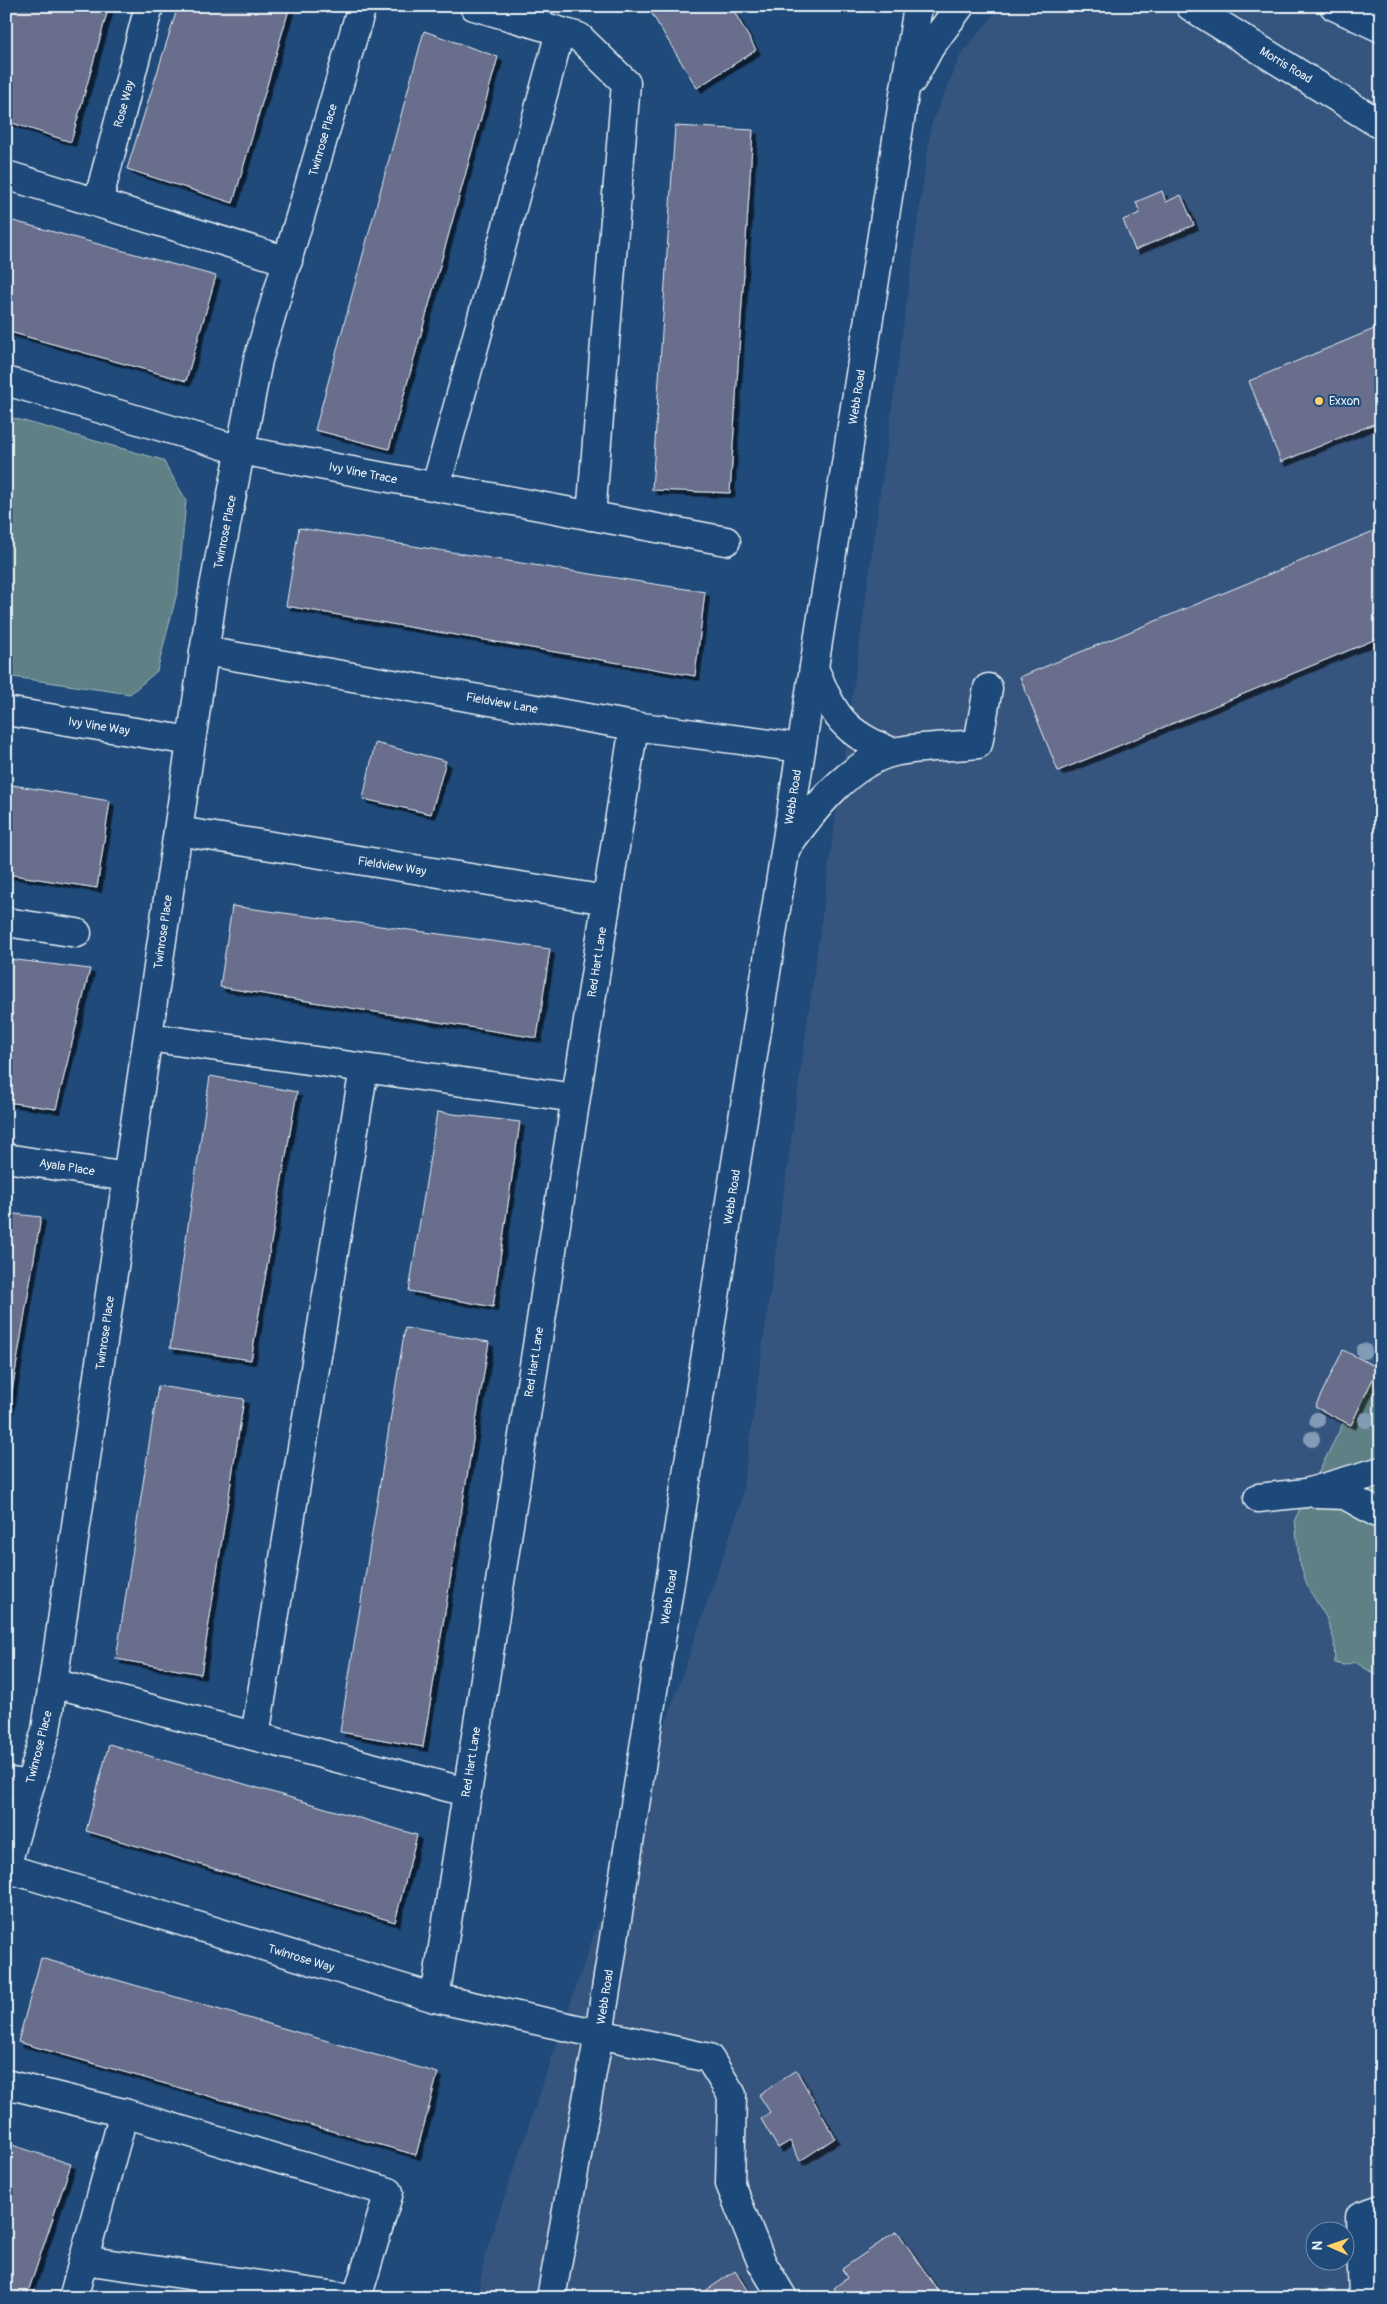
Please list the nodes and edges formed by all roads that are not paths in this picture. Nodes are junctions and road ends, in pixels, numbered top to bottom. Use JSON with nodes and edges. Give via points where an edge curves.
{"nodes":[{"id":1,"x":150,"y":6,"type":"edge"},
{"id":2,"x":362,"y":6,"type":"edge"},
{"id":3,"x":474,"y":6,"type":"edge"},
{"id":4,"x":918,"y":6,"type":"edge"},
{"id":5,"x":960,"y":6,"type":"edge"},
{"id":6,"x":1190,"y":6,"type":"edge"},
{"id":7,"x":1334,"y":6,"type":"edge"},
{"id":8,"x":1381,"y":28,"type":"edge"},
{"id":9,"x":560,"y":32,"type":"junction"},
{"id":10,"x":905,"y":94,"type":"junction"},
{"id":11,"x":1381,"y":124,"type":"edge"},
{"id":12,"x":6,"y":175,"type":"edge"},
{"id":13,"x":98,"y":202,"type":"junction"},
{"id":14,"x":288,"y":261,"type":"junction"},
{"id":15,"x":6,"y":381,"type":"edge"},
{"id":16,"x":240,"y":450,"type":"junction"},
{"id":17,"x":436,"y":486,"type":"junction"},
{"id":18,"x":591,"y":516,"type":"junction"},
{"id":19,"x":726,"y":540,"type":"dead end"},
{"id":20,"x":204,"y":651,"type":"junction"},
{"id":21,"x":814,"y":668,"type":"junction"},
{"id":22,"x":988,"y":688,"type":"dead end"},
{"id":23,"x":6,"y":712,"type":"edge"},
{"id":24,"x":634,"y":726,"type":"junction"},
{"id":25,"x":191,"y":741,"type":"junction"},
{"id":26,"x":801,"y":748,"type":"junction"},
{"id":27,"x":893,"y":752,"type":"junction"},
{"id":28,"x":178,"y":831,"type":"junction"},
{"id":29,"x":785,"y":850,"type":"junction"},
{"id":30,"x":607,"y":900,"type":"junction"},
{"id":31,"x":6,"y":922,"type":"edge"},
{"id":32,"x":77,"y":933,"type":"dead end"},
{"id":33,"x":148,"y":1037,"type":"junction"},
{"id":34,"x":364,"y":1068,"type":"junction"},
{"id":35,"x":575,"y":1098,"type":"junction"},
{"id":36,"x":6,"y":1158,"type":"edge"},
{"id":37,"x":127,"y":1177,"type":"junction"},
{"id":38,"x":1381,"y":1471,"type":"edge"},
{"id":39,"x":1306,"y":1493,"type":"junction"},
{"id":40,"x":1258,"y":1498,"type":"dead end"},
{"id":41,"x":1381,"y":1515,"type":"edge"},
{"id":42,"x":53,"y":1683,"type":"junction"},
{"id":43,"x":254,"y":1736,"type":"junction"},
{"id":44,"x":18,"y":1783,"type":"edge"},
{"id":45,"x":466,"y":1792,"type":"junction"},
{"id":46,"x":6,"y":1868,"type":"edge"},
{"id":47,"x":435,"y":1998,"type":"junction"},
{"id":48,"x":599,"y":2034,"type":"junction"},
{"id":49,"x":6,"y":2084,"type":"edge"},
{"id":50,"x":124,"y":2113,"type":"junction"},
{"id":51,"x":1381,"y":2209,"type":"edge"},
{"id":52,"x":83,"y":2260,"type":"junction"},
{"id":53,"x":73,"y":2298,"type":"edge"},
{"id":54,"x":351,"y":2298,"type":"edge"},
{"id":55,"x":357,"y":2298,"type":"edge"},
{"id":56,"x":550,"y":2298,"type":"edge"},
{"id":57,"x":783,"y":2298,"type":"edge"},
{"id":58,"x":1363,"y":2298,"type":"edge"}],
"edges":[{"from":1,"to":13,"type":"street","name":"Rose Way"},
{"from":2,"to":14,"type":"street","name":"Twinrose Place"},
{"from":3,"to":9,"type":"street"},
{"from":4,"to":10,"type":"street","name":"Webb Road"},
{"from":5,"to":10,"type":"street","name":"Webb Road","via":[[930,47]]},
{"from":6,"to":11,"type":"street","name":"Morris Road"},
{"from":7,"to":8,"type":"street"},
{"from":9,"to":17,"type":"street"},
{"from":9,"to":18,"type":"street","via":[[579,38],[626,83]]},
{"from":10,"to":21,"type":"street","name":"Webb Road"},
{"from":12,"to":13,"type":"street"},
{"from":13,"to":14,"type":"street"},
{"from":14,"to":16,"type":"street","name":"Twinrose Place","via":[[258,360]]},
{"from":15,"to":16,"type":"street","name":"Ivy Vine Trace"},
{"from":16,"to":17,"type":"street","name":"Ivy Vine Trace"},
{"from":16,"to":20,"type":"street","name":"Twinrose Place"},
{"from":17,"to":18,"type":"street","name":"Ivy Vine Trace"},
{"from":18,"to":19,"type":"street","name":"Ivy Vine Trace"},
{"from":20,"to":24,"type":"street","name":"Fieldview Lane"},
{"from":20,"to":25,"type":"street","name":"Twinrose Place"},
{"from":21,"to":26,"type":"street","name":"Webb Road"},
{"from":21,"to":27,"type":"street","via":[[835,711],[850,730],[867,742]]},
{"from":22,"to":27,"type":"street","via":[[978,744]]},
{"from":23,"to":25,"type":"street","name":"Ivy Vine Way"},
{"from":24,"to":26,"type":"street","name":"Fieldview Lane"},
{"from":24,"to":30,"type":"street","name":"Red Hart Lane"},
{"from":25,"to":28,"type":"street","name":"Twinrose Place"},
{"from":26,"to":29,"type":"street","name":"Webb Road"},
{"from":27,"to":29,"type":"street","via":[[864,766],[838,786],[809,816]]},
{"from":28,"to":30,"type":"street","name":"Fieldview Way"},
{"from":28,"to":33,"type":"street","name":"Twinrose Place"},
{"from":29,"to":48,"type":"street","name":"Webb Road"},
{"from":30,"to":35,"type":"street","name":"Red Hart Lane"},
{"from":31,"to":32,"type":"street"},
{"from":33,"to":34,"type":"street"},
{"from":33,"to":37,"type":"street","name":"Twinrose Place"},
{"from":34,"to":35,"type":"street"},
{"from":34,"to":43,"type":"street"},
{"from":35,"to":45,"type":"street","name":"Red Hart Lane"},
{"from":36,"to":37,"type":"street","name":"Ayala Place"},
{"from":37,"to":42,"type":"street","name":"Twinrose Place"},
{"from":38,"to":39,"type":"street"},
{"from":39,"to":40,"type":"street"},
{"from":39,"to":41,"type":"street","via":[[1345,1495]]},
{"from":42,"to":43,"type":"street"},
{"from":42,"to":44,"type":"street","name":"Twinrose Place","via":[[46,1730]]},
{"from":43,"to":45,"type":"street"},
{"from":44,"to":46,"type":"street","name":"Twinrose Place"},
{"from":45,"to":47,"type":"street","name":"Red Hart Lane"},
{"from":46,"to":47,"type":"street","name":"Twinrose Way"},
{"from":47,"to":48,"type":"street","name":"Twinrose Way"},
{"from":48,"to":56,"type":"street","name":"Webb Road"},
{"from":48,"to":57,"type":"street","name":"Twinrose Way","via":[[709,2058],[732,2095],[730,2184],[762,2262]]},
{"from":49,"to":50,"type":"street"},
{"from":50,"to":52,"type":"street"},
{"from":50,"to":55,"type":"street","via":[[389,2192]]},
{"from":51,"to":58,"type":"street","via":[[1360,2216]]},
{"from":52,"to":53,"type":"street"},
{"from":52,"to":54,"type":"street"}]}
